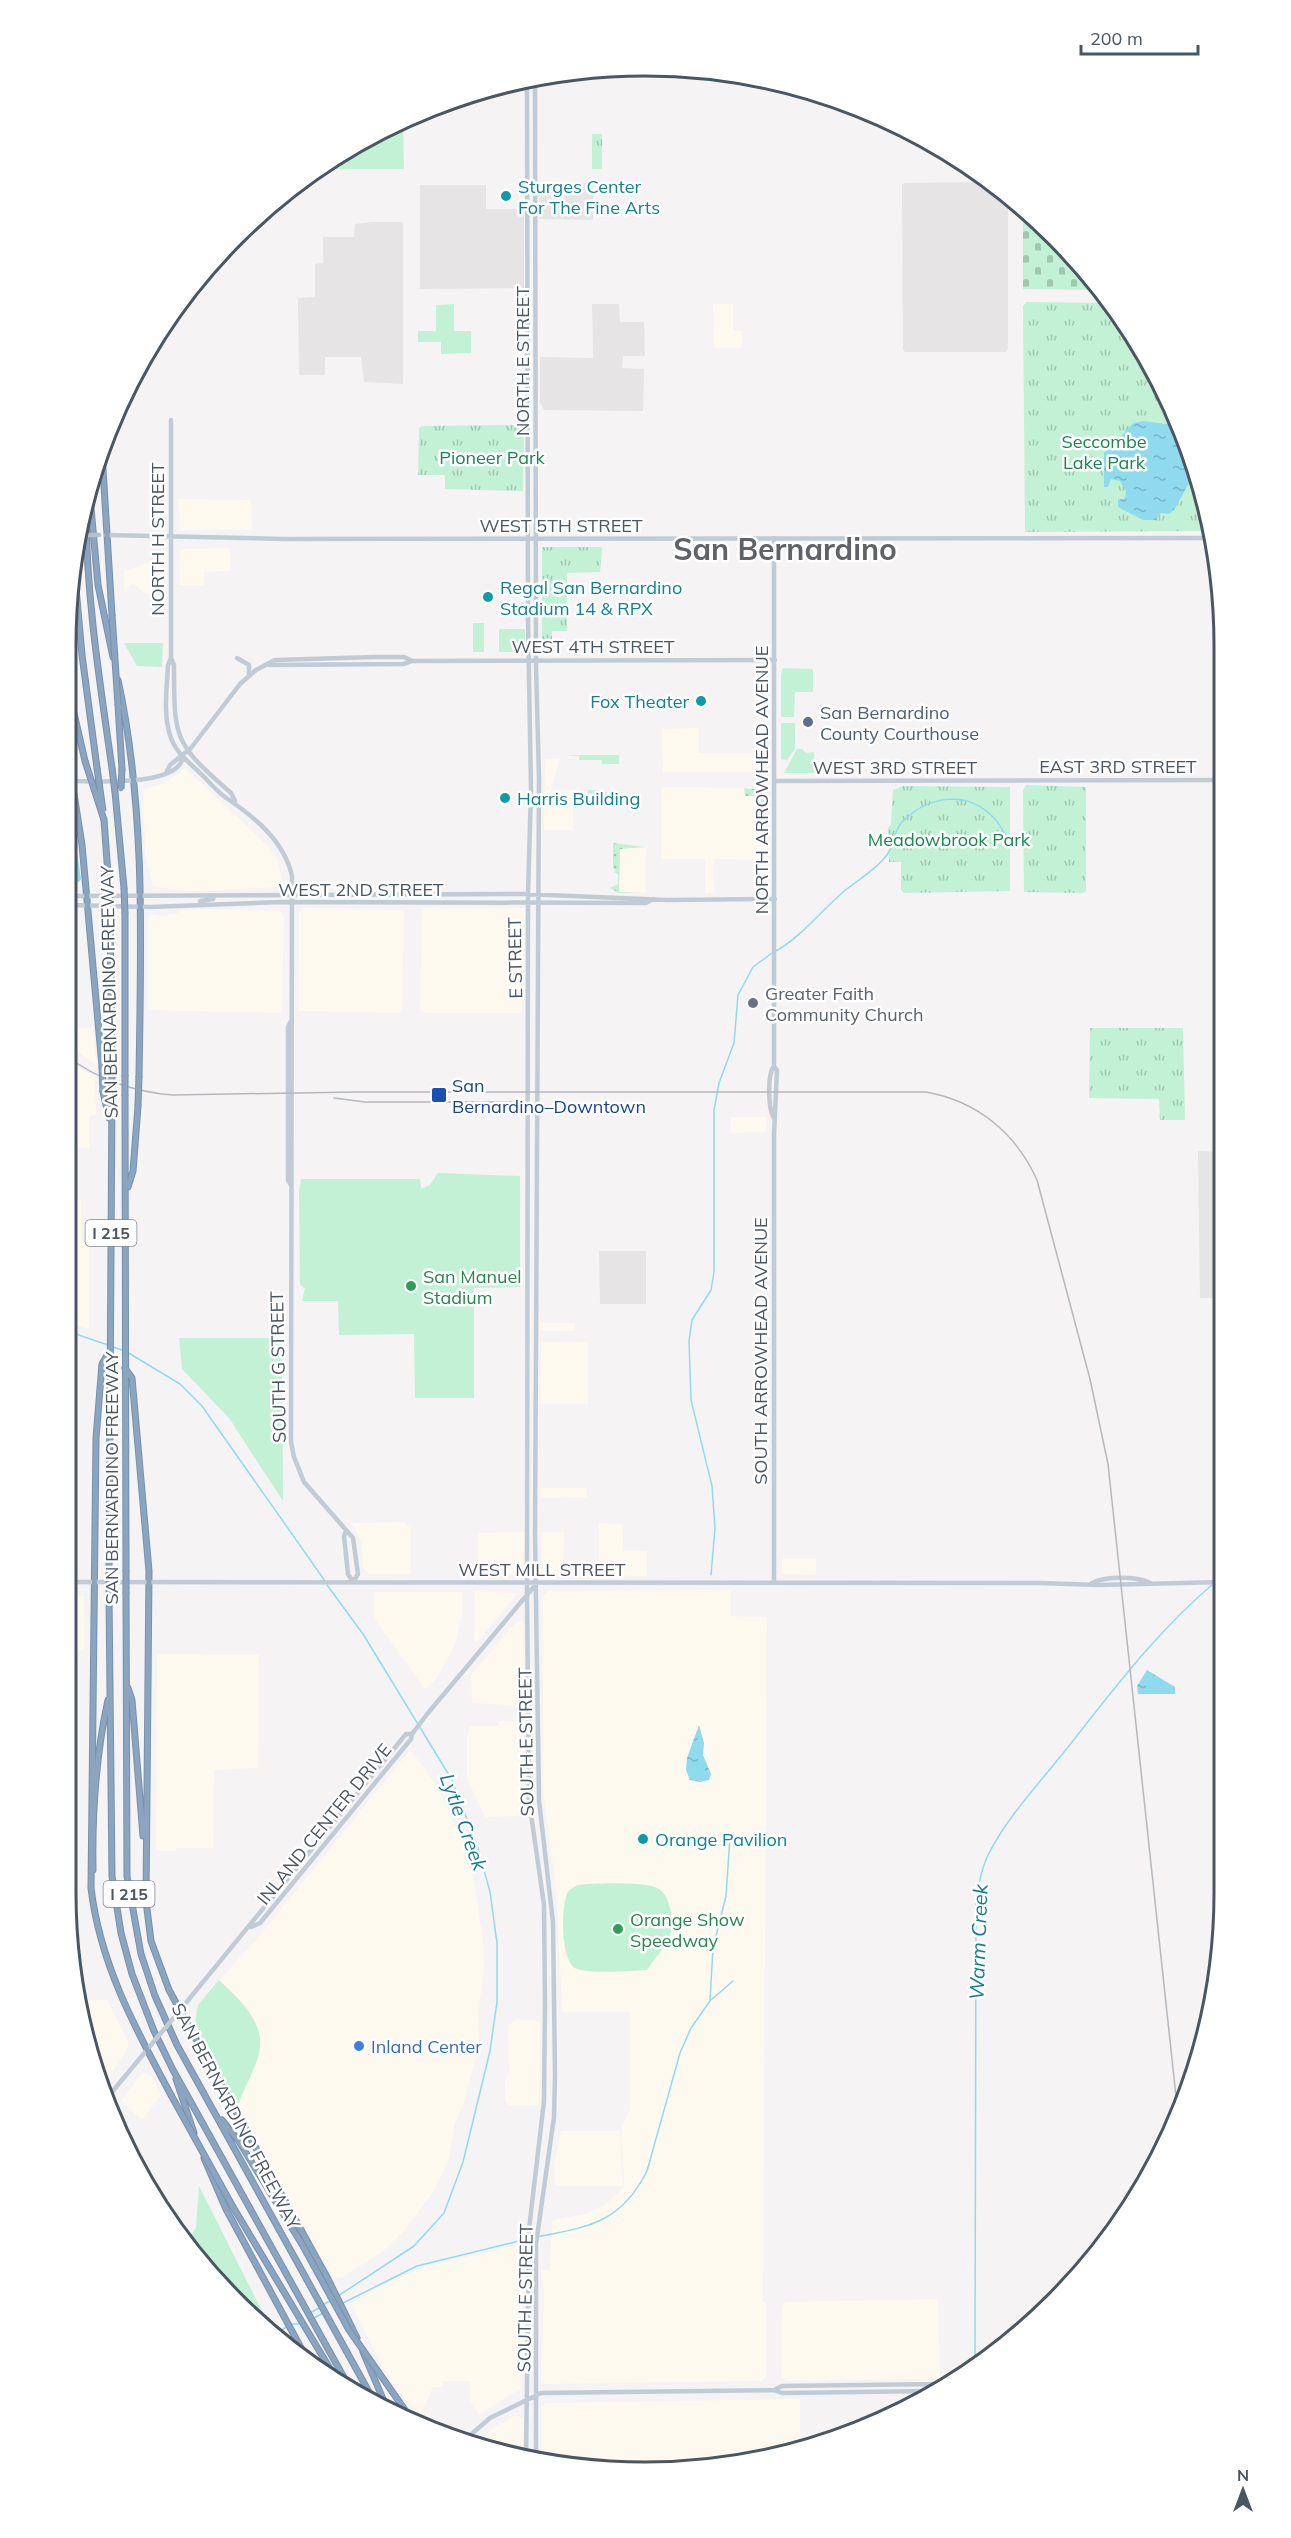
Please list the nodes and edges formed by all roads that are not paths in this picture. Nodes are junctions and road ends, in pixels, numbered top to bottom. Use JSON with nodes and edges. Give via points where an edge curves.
{"nodes":[{"id":1,"x":535,"y":87,"type":"edge"},
{"id":2,"x":527,"y":89,"type":"edge"},
{"id":3,"x":171,"y":420,"type":"dead end"},
{"id":4,"x":103,"y":475,"type":"edge"},
{"id":5,"x":92,"y":516,"type":"edge"},
{"id":6,"x":87,"y":534,"type":"edge"},
{"id":7,"x":87,"y":535,"type":"edge"},
{"id":8,"x":99,"y":535,"type":"dead end"},
{"id":9,"x":106,"y":535,"type":"junction"},
{"id":10,"x":171,"y":538,"type":"junction"},
{"id":11,"x":528,"y":538,"type":"junction"},
{"id":12,"x":536,"y":538,"type":"junction"},
{"id":13,"x":774,"y":538,"type":"junction"},
{"id":14,"x":1205,"y":538,"type":"edge"},
{"id":15,"x":78,"y":610,"type":"edge"},
{"id":16,"x":171,"y":658,"type":"junction"},
{"id":17,"x":237,"y":658,"type":"dead end"},
{"id":18,"x":528,"y":659,"type":"junction"},
{"id":19,"x":412,"y":660,"type":"junction"},
{"id":20,"x":536,"y":660,"type":"junction"},
{"id":21,"x":775,"y":660,"type":"junction"},
{"id":22,"x":269,"y":664,"type":"junction"},
{"id":23,"x":249,"y":675,"type":"junction"},
{"id":24,"x":76,"y":721,"type":"edge"},
{"id":25,"x":187,"y":752,"type":"junction"},
{"id":26,"x":183,"y":757,"type":"junction"},
{"id":27,"x":133,"y":780,"type":"junction"},
{"id":28,"x":1016,"y":780,"type":"joint"},
{"id":29,"x":1214,"y":780,"type":"edge"},
{"id":30,"x":76,"y":781,"type":"edge"},
{"id":31,"x":774,"y":781,"type":"junction"},
{"id":32,"x":118,"y":790,"type":"junction"},
{"id":33,"x":236,"y":802,"type":"junction"},
{"id":34,"x":76,"y":812,"type":"edge"},
{"id":35,"x":104,"y":820,"type":"junction"},
{"id":36,"x":291,"y":894,"type":"junction"},
{"id":37,"x":528,"y":894,"type":"junction"},
{"id":38,"x":537,"y":895,"type":"junction"},
{"id":39,"x":76,"y":896,"type":"edge"},
{"id":40,"x":87,"y":896,"type":"junction"},
{"id":41,"x":141,"y":896,"type":"junction"},
{"id":42,"x":214,"y":896,"type":"junction"},
{"id":43,"x":615,"y":897,"type":"junction"},
{"id":44,"x":653,"y":899,"type":"junction"},
{"id":45,"x":775,"y":899,"type":"junction"},
{"id":46,"x":291,"y":902,"type":"junction"},
{"id":47,"x":528,"y":903,"type":"junction"},
{"id":48,"x":537,"y":903,"type":"junction"},
{"id":49,"x":578,"y":903,"type":"junction"},
{"id":50,"x":192,"y":904,"type":"junction"},
{"id":51,"x":76,"y":905,"type":"edge"},
{"id":52,"x":88,"y":906,"type":"junction"},
{"id":53,"x":142,"y":907,"type":"junction"},
{"id":54,"x":528,"y":1021,"type":"joint"},
{"id":55,"x":538,"y":1021,"type":"joint"},
{"id":56,"x":774,"y":1022,"type":"joint"},
{"id":57,"x":111,"y":1128,"type":"junction"},
{"id":58,"x":127,"y":1191,"type":"junction"},
{"id":59,"x":110,"y":1350,"type":"junction"},
{"id":60,"x":125,"y":1368,"type":"junction"},
{"id":61,"x":346,"y":1531,"type":"junction"},
{"id":62,"x":76,"y":1582,"type":"edge"},
{"id":63,"x":94,"y":1582,"type":"junction"},
{"id":64,"x":148,"y":1582,"type":"junction"},
{"id":65,"x":352,"y":1582,"type":"junction"},
{"id":66,"x":1214,"y":1582,"type":"edge"},
{"id":67,"x":528,"y":1583,"type":"junction"},
{"id":68,"x":537,"y":1583,"type":"junction"},
{"id":69,"x":774,"y":1583,"type":"junction"},
{"id":70,"x":527,"y":1595,"type":"junction"},
{"id":71,"x":126,"y":1682,"type":"junction"},
{"id":72,"x":111,"y":1690,"type":"junction"},
{"id":73,"x":146,"y":1901,"type":"junction"},
{"id":74,"x":96,"y":1920,"type":"junction"},
{"id":75,"x":181,"y":2009,"type":"junction"},
{"id":76,"x":149,"y":2048,"type":"junction"},
{"id":77,"x":173,"y":2070,"type":"junction"},
{"id":78,"x":113,"y":2091,"type":"edge"},
{"id":79,"x":213,"y":2109,"type":"junction"},
{"id":80,"x":299,"y":2344,"type":"edge"},
{"id":81,"x":328,"y":2365,"type":"edge"},
{"id":82,"x":342,"y":2373,"type":"edge"},
{"id":83,"x":932,"y":2384,"type":"edge"},
{"id":84,"x":367,"y":2388,"type":"edge"},
{"id":85,"x":774,"y":2390,"type":"junction"},
{"id":86,"x":919,"y":2391,"type":"edge"},
{"id":87,"x":537,"y":2394,"type":"junction"},
{"id":88,"x":382,"y":2396,"type":"edge"},
{"id":89,"x":526,"y":2399,"type":"junction"},
{"id":90,"x":403,"y":2407,"type":"edge"},
{"id":91,"x":472,"y":2434,"type":"edge"},
{"id":92,"x":526,"y":2449,"type":"edge"},
{"id":93,"x":536,"y":2451,"type":"edge"}],
"edges":[{"from":1,"to":12,"type":"main road","name":"NORTH E STREET"},
{"from":2,"to":11,"type":"main road","name":"NORTH E STREET"},
{"from":3,"to":10,"type":"main road","name":"NORTH H STREET"},
{"from":4,"to":9,"type":"highway"},
{"from":5,"to":27,"type":"highway","via":[[97,578],[123,703]]},
{"from":6,"to":32,"type":"highway","name":"SAN BERNARDINO FREEWAY","number":"I 215","bridge":true,"via":[[94,633]]},
{"from":7,"to":8,"type":"main road","bridge":true},
{"from":9,"to":10,"type":"main road","name":"WEST 5TH STREET"},
{"from":9,"to":32,"type":"highway","bridge":true},
{"from":10,"to":11,"type":"main road","name":"WEST 5TH STREET"},
{"from":10,"to":16,"type":"main road","name":"NORTH H STREET"},
{"from":11,"to":12,"type":"main road","name":"WEST 5TH STREET"},
{"from":11,"to":18,"type":"main road"},
{"from":12,"to":13,"type":"main road","name":"WEST 5TH STREET"},
{"from":12,"to":20,"type":"main road","name":"NORTH E STREET"},
{"from":13,"to":14,"type":"main road","name":"WEST 5TH STREET"},
{"from":13,"to":21,"type":"main road","name":"NORTH ARROWHEAD AVENUE"},
{"from":15,"to":35,"type":"highway","name":"SAN BERNARDINO FREEWAY","number":"I 215","bridge":true},
{"from":16,"to":25,"type":"main road","name":"NORTH H STREET","via":[[174,722]]},
{"from":16,"to":26,"type":"main road","name":"NORTH H STREET","via":[[168,725]]},
{"from":17,"to":23,"type":"main road","via":[[249,665]]},
{"from":18,"to":19,"type":"main road","name":"WEST 4TH STREET"},
{"from":18,"to":20,"type":"main road","name":"WEST 4TH STREET"},
{"from":18,"to":37,"type":"main road"},
{"from":19,"to":22,"type":"main road","name":"WEST 4TH STREET","via":[[403,664]]},
{"from":19,"to":22,"type":"main road","name":"WEST 4TH STREET","via":[[291,659]]},
{"from":20,"to":21,"type":"main road","name":"WEST 4TH STREET"},
{"from":20,"to":38,"type":"main road","name":"NORTH E STREET"},
{"from":21,"to":31,"type":"main road","name":"NORTH ARROWHEAD AVENUE"},
{"from":22,"to":23,"type":"main road"},
{"from":23,"to":25,"type":"main road"},
{"from":24,"to":35,"type":"highway","bridge":true},
{"from":25,"to":26,"type":"main road"},
{"from":25,"to":33,"type":"main road"},
{"from":26,"to":27,"type":"main road","via":[[153,778]]},
{"from":26,"to":33,"type":"main road","name":"NORTH H STREET","via":[[224,796]]},
{"from":27,"to":30,"type":"main road"},
{"from":27,"to":41,"type":"highway"},
{"from":28,"to":29,"type":"main road","name":"EAST 3RD STREET"},
{"from":28,"to":31,"type":"main road","name":"WEST 3RD STREET"},
{"from":31,"to":45,"type":"main road","name":"NORTH ARROWHEAD AVENUE"},
{"from":32,"to":58,"type":"highway","name":"SAN BERNARDINO FREEWAY","number":"I 215","bridge":true,"via":[[125,914]]},
{"from":33,"to":36,"type":"main road","name":"SOUTH G STREET","via":[[270,834],[285,856],[292,876]]},
{"from":34,"to":40,"type":"highway"},
{"from":35,"to":57,"type":"highway","name":"SAN BERNARDINO FREEWAY","number":"I 215","bridge":true,"via":[[110,914]]},
{"from":36,"to":37,"type":"main road","name":"WEST 2ND STREET"},
{"from":36,"to":42,"type":"main road","name":"WEST 2ND STREET"},
{"from":36,"to":46,"type":"main road","name":"SOUTH G STREET"},
{"from":37,"to":38,"type":"main road","name":"WEST 2ND STREET"},
{"from":37,"to":47,"type":"main road","name":"E STREET"},
{"from":38,"to":43,"type":"main road","name":"WEST 2ND STREET"},
{"from":38,"to":48,"type":"main road","name":"E STREET"},
{"from":39,"to":40,"type":"main road","name":"WEST 2ND STREET"},
{"from":40,"to":41,"type":"main road","name":"WEST 2ND STREET"},
{"from":40,"to":52,"type":"highway"},
{"from":41,"to":42,"type":"main road","name":"WEST 2ND STREET"},
{"from":41,"to":53,"type":"highway"},
{"from":42,"to":50,"type":"main road"},
{"from":43,"to":44,"type":"main road","name":"WEST 2ND STREET"},
{"from":43,"to":49,"type":"main road"},
{"from":44,"to":45,"type":"main road","name":"WEST 2ND STREET"},
{"from":44,"to":49,"type":"main road","name":"WEST 2ND STREET","via":[[646,903]]},
{"from":45,"to":56,"type":"main road","name":"NORTH ARROWHEAD AVENUE"},
{"from":46,"to":47,"type":"main road","name":"WEST 2ND STREET"},
{"from":46,"to":50,"type":"main road","name":"WEST 2ND STREET"},
{"from":46,"to":61,"type":"main road","name":"SOUTH G STREET","via":[[292,1450],[304,1482]]},
{"from":47,"to":48,"type":"main road","name":"WEST 2ND STREET"},
{"from":47,"to":54,"type":"main road","name":"E STREET"},
{"from":48,"to":49,"type":"main road","name":"WEST 2ND STREET"},
{"from":48,"to":55,"type":"main road","name":"E STREET"},
{"from":50,"to":53,"type":"main road","name":"WEST 2ND STREET"},
{"from":51,"to":52,"type":"main road","name":"WEST 2ND STREET"},
{"from":52,"to":53,"type":"main road","name":"WEST 2ND STREET"},
{"from":52,"to":57,"type":"highway","bridge":true,"via":[[103,1092]]},
{"from":53,"to":58,"type":"highway","bridge":true,"via":[[138,1106],[134,1172]]},
{"from":54,"to":67,"type":"main road","name":"SOUTH E STREET"},
{"from":55,"to":68,"type":"main road","name":"SOUTH E STREET"},
{"from":56,"to":69,"type":"main road","name":"SOUTH ARROWHEAD AVENUE"},
{"from":57,"to":59,"type":"highway","name":"SAN BERNARDINO FREEWAY","number":"I 215"},
{"from":58,"to":60,"type":"highway","name":"SAN BERNARDINO FREEWAY","number":"I 215"},
{"from":59,"to":63,"type":"highway","via":[[102,1364],[96,1438]]},
{"from":59,"to":72,"type":"highway","name":"SAN BERNARDINO FREEWAY","number":"I 215","bridge":true},
{"from":60,"to":64,"type":"highway","via":[[132,1378]]},
{"from":60,"to":71,"type":"highway","name":"SAN BERNARDINO FREEWAY","number":"I 215","bridge":true},
{"from":61,"to":65,"type":"main road","via":[[348,1574]]},
{"from":61,"to":65,"type":"main road","name":"SOUTH G STREET","via":[[357,1552],[358,1574]]},
{"from":62,"to":63,"type":"main road","name":"WEST MILL STREET"},
{"from":63,"to":64,"type":"main road","name":"WEST MILL STREET"},
{"from":63,"to":74,"type":"highway","via":[[95,1703],[89,1861]]},
{"from":64,"to":65,"type":"main road","name":"WEST MILL STREET"},
{"from":64,"to":73,"type":"highway"},
{"from":65,"to":67,"type":"main road","name":"WEST MILL STREET"},
{"from":66,"to":69,"type":"main road","name":"WEST MILL STREET"},
{"from":67,"to":68,"type":"main road","name":"WEST MILL STREET"},
{"from":67,"to":70,"type":"main road","name":"SOUTH E STREET"},
{"from":68,"to":69,"type":"main road","name":"WEST MILL STREET"},
{"from":68,"to":70,"type":"main road","name":"INLAND CENTER DRIVE"},
{"from":68,"to":87,"type":"main road","name":"SOUTH E STREET","via":[[539,1800],[553,1922],[555,2082],[536,2244]]},
{"from":70,"to":75,"type":"main road","name":"INLAND CENTER DRIVE","via":[[412,1734],[406,1734]]},
{"from":70,"to":89,"type":"main road","name":"SOUTH E STREET","via":[[529,1800],[545,1937],[544,2101],[529,2229]]},
{"from":71,"to":73,"type":"highway","via":[[132,1700]]},
{"from":71,"to":79,"type":"highway","name":"SAN BERNARDINO FREEWAY","number":"I 215","via":[[126,1847],[135,1929],[162,2013]]},
{"from":72,"to":74,"type":"highway","via":[[103,1726],[93,1836]]},
{"from":72,"to":77,"type":"highway","name":"SAN BERNARDINO FREEWAY","number":"I 215","via":[[112,1876],[121,1934],[141,2000]]},
{"from":73,"to":75,"type":"highway","via":[[156,1957]]},
{"from":74,"to":76,"type":"highway","via":[[112,1978]]},
{"from":75,"to":76,"type":"main road","name":"INLAND CENTER DRIVE","bridge":true},
{"from":75,"to":88,"type":"highway","via":[[346,2313]]},
{"from":76,"to":78,"type":"main road","name":"INLAND CENTER DRIVE"},
{"from":76,"to":81,"type":"highway","bridge":true,"via":[[233,2206]]},
{"from":77,"to":80,"type":"highway","via":[[180,2097],[226,2209]]},
{"from":77,"to":82,"type":"highway","name":"SAN BERNARDINO FREEWAY","number":"I 215"},
{"from":79,"to":84,"type":"highway","name":"SAN BERNARDINO FREEWAY","number":"I 215"},
{"from":79,"to":90,"type":"highway","bridge":true,"via":[[238,2140],[361,2350]]},
{"from":83,"to":85,"type":"main road","via":[[782,2386]]},
{"from":85,"to":86,"type":"main road"},
{"from":85,"to":87,"type":"main road"},
{"from":87,"to":89,"type":"main road"},
{"from":87,"to":93,"type":"main road","name":"SOUTH E STREET"},
{"from":89,"to":91,"type":"main road","via":[[485,2421]]},
{"from":89,"to":92,"type":"main road","name":"SOUTH E STREET"}]}
